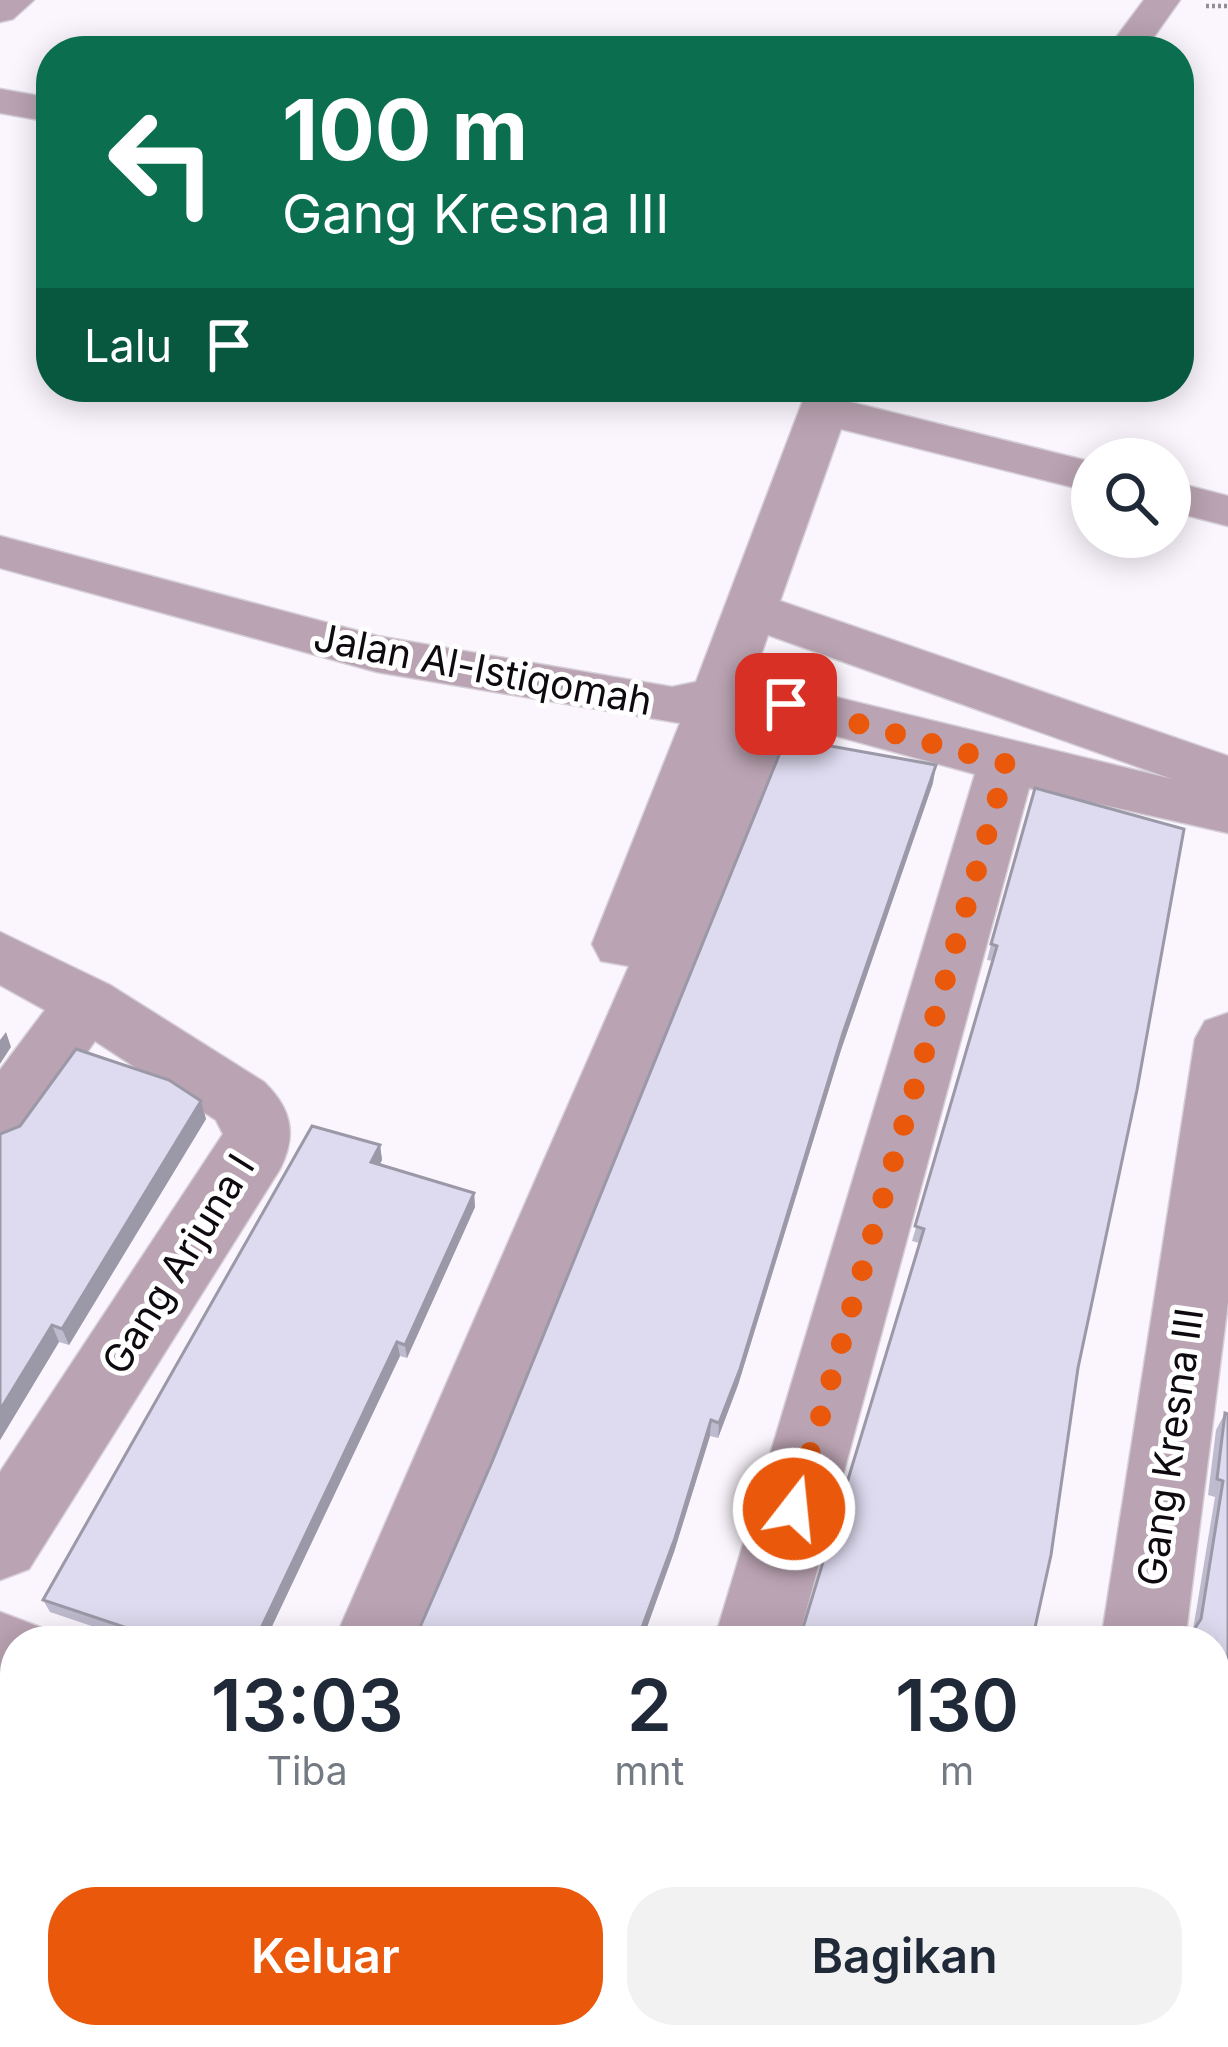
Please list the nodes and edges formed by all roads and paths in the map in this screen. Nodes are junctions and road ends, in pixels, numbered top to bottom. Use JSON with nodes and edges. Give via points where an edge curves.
{"nodes":[{"id":1,"x":16,"y":0,"type":"edge"},
{"id":2,"x":1162,"y":0,"type":"edge"},
{"id":3,"x":0,"y":11,"type":"edge"},
{"id":4,"x":1136,"y":36,"type":"edge"},
{"id":5,"x":0,"y":101,"type":"edge"},
{"id":6,"x":36,"y":107,"type":"edge"},
{"id":7,"x":827,"y":402,"type":"edge"},
{"id":8,"x":838,"y":402,"type":"edge"},
{"id":9,"x":1071,"y":471,"type":"edge"},
{"id":10,"x":1191,"y":501,"type":"edge"},
{"id":11,"x":1228,"y":511,"type":"edge"},
{"id":12,"x":0,"y":552,"type":"edge"},
{"id":13,"x":752,"y":610,"type":"junction"},
{"id":14,"x":744,"y":703,"type":"junction"},
{"id":15,"x":1007,"y":764,"type":"junction"},
{"id":16,"x":1228,"y":777,"type":"edge"},
{"id":17,"x":1228,"y":812,"type":"edge"},
{"id":18,"x":0,"y":956,"type":"edge"},
{"id":19,"x":87,"y":1003,"type":"junction"},
{"id":20,"x":1228,"y":1039,"type":"edge"},
{"id":21,"x":0,"y":1122,"type":"edge"},
{"id":22,"x":0,"y":1542,"type":"edge"},
{"id":23,"x":382,"y":1626,"type":"edge"},
{"id":24,"x":760,"y":1626,"type":"edge"},
{"id":25,"x":1145,"y":1626,"type":"edge"}],
"edges":[{"from":1,"to":3,"type":"street"},
{"from":2,"to":4,"type":"street"},
{"from":5,"to":6,"type":"street"},
{"from":7,"to":13,"type":"street"},
{"from":8,"to":9,"type":"street"},
{"from":10,"to":11,"type":"street"},
{"from":12,"to":14,"type":"street","name":"Jalan Al-Istiqomah","via":[[377,654],[673,706]]},
{"from":13,"to":14,"type":"street"},
{"from":13,"to":16,"type":"street"},
{"from":14,"to":15,"type":"street","via":[[786,704]]},
{"from":14,"to":23,"type":"street","via":[[550,1229]]},
{"from":15,"to":17,"type":"street"},
{"from":15,"to":24,"type":"street"},
{"from":18,"to":19,"type":"street","name":"Gang Arjuna I"},
{"from":19,"to":21,"type":"street"},
{"from":19,"to":22,"type":"street","name":"Gang Arjuna I","via":[[240,1101],[259,1128],[255,1149]]},
{"from":20,"to":25,"type":"street","name":"Gang Kresna III"}]}
